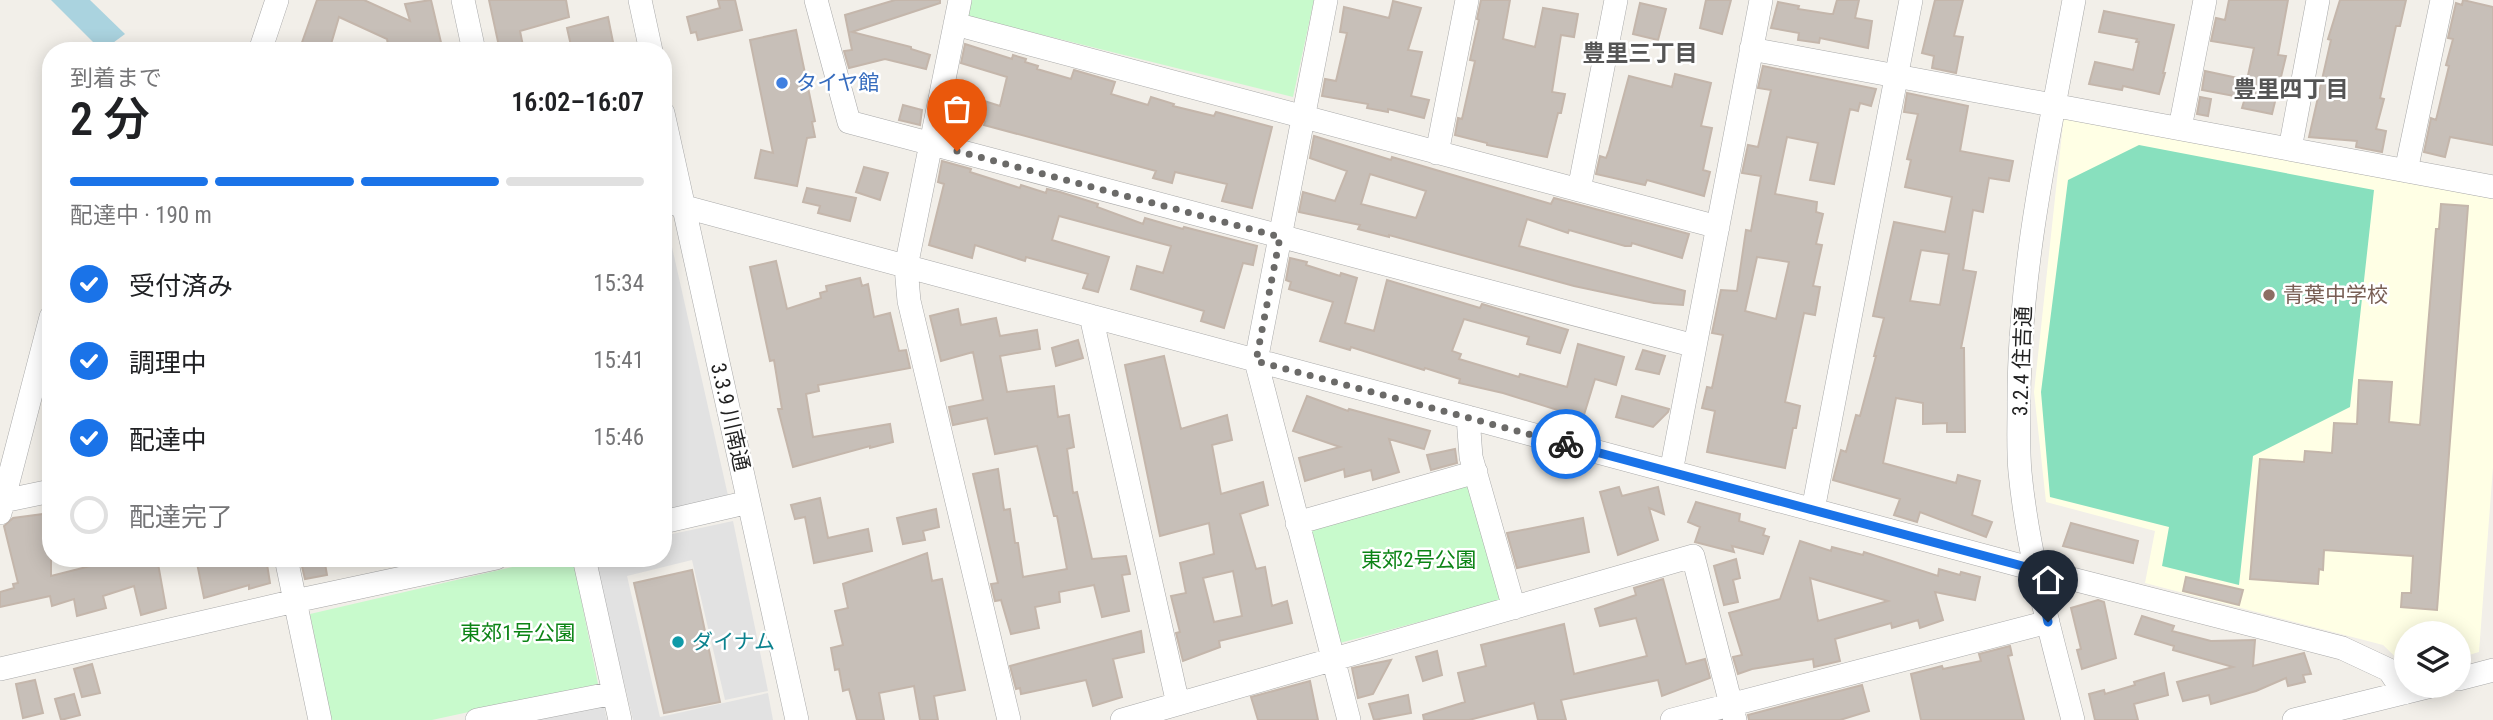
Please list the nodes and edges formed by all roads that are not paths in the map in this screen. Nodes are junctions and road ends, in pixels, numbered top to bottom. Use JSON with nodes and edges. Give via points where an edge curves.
{"nodes":[{"id":1,"x":277,"y":0,"type":"edge"},
{"id":2,"x":463,"y":0,"type":"edge"},
{"id":3,"x":640,"y":0,"type":"edge"},
{"id":4,"x":816,"y":0,"type":"edge"},
{"id":5,"x":960,"y":0,"type":"edge"},
{"id":6,"x":1325,"y":0,"type":"edge"},
{"id":7,"x":1467,"y":0,"type":"edge"},
{"id":8,"x":1616,"y":0,"type":"edge"},
{"id":9,"x":1761,"y":0,"type":"edge"},
{"id":10,"x":1911,"y":0,"type":"edge"},
{"id":11,"x":2074,"y":0,"type":"edge"},
{"id":12,"x":2205,"y":0,"type":"edge"},
{"id":13,"x":2318,"y":0,"type":"edge"},
{"id":14,"x":2442,"y":0,"type":"edge"},
{"id":15,"x":955,"y":24,"type":"junction"},
{"id":16,"x":263,"y":42,"type":"edge"},
{"id":17,"x":472,"y":42,"type":"edge"},
{"id":18,"x":649,"y":42,"type":"edge"},
{"id":19,"x":1751,"y":50,"type":"junction"},
{"id":20,"x":1897,"y":76,"type":"junction"},
{"id":21,"x":2054,"y":104,"type":"junction"},
{"id":22,"x":1303,"y":118,"type":"junction"},
{"id":23,"x":2180,"y":128,"type":"junction"},
{"id":24,"x":931,"y":144,"type":"junction"},
{"id":25,"x":2290,"y":149,"type":"junction"},
{"id":26,"x":1437,"y":153,"type":"junction"},
{"id":27,"x":2406,"y":171,"type":"junction"},
{"id":28,"x":2493,"y":187,"type":"edge"},
{"id":29,"x":1578,"y":191,"type":"junction"},
{"id":30,"x":673,"y":204,"type":"edge"},
{"id":31,"x":1717,"y":227,"type":"junction"},
{"id":32,"x":1280,"y":237,"type":"junction"},
{"id":33,"x":906,"y":267,"type":"junction"},
{"id":34,"x":1091,"y":316,"type":"junction"},
{"id":35,"x":1695,"y":346,"type":"junction"},
{"id":36,"x":42,"y":356,"type":"edge"},
{"id":37,"x":1256,"y":361,"type":"junction"},
{"id":38,"x":1468,"y":417,"type":"junction"},
{"id":39,"x":1476,"y":472,"type":"junction"},
{"id":40,"x":1671,"y":472,"type":"junction"},
{"id":41,"x":42,"y":494,"type":"edge"},
{"id":42,"x":749,"y":502,"type":"junction"},
{"id":43,"x":2,"y":507,"type":"edge"},
{"id":44,"x":1813,"y":510,"type":"junction"},
{"id":45,"x":672,"y":520,"type":"edge"},
{"id":46,"x":1297,"y":523,"type":"junction"},
{"id":47,"x":288,"y":567,"type":"edge"},
{"id":48,"x":454,"y":567,"type":"edge"},
{"id":49,"x":586,"y":567,"type":"edge"},
{"id":50,"x":2037,"y":570,"type":"junction"},
{"id":51,"x":295,"y":601,"type":"junction"},
{"id":52,"x":1514,"y":608,"type":"junction"},
{"id":53,"x":2048,"y":622,"type":"junction"},
{"id":54,"x":1332,"y":660,"type":"junction"},
{"id":55,"x":2493,"y":667,"type":"edge"},
{"id":56,"x":0,"y":669,"type":"edge"},
{"id":57,"x":2471,"y":675,"type":"edge"},
{"id":58,"x":2394,"y":678,"type":"edge"},
{"id":59,"x":614,"y":693,"type":"junction"},
{"id":60,"x":2394,"y":695,"type":"edge"},
{"id":61,"x":1178,"y":704,"type":"junction"},
{"id":62,"x":1733,"y":712,"type":"edge"},
{"id":63,"x":320,"y":720,"type":"edge"},
{"id":64,"x":477,"y":720,"type":"edge"},
{"id":65,"x":620,"y":720,"type":"edge"},
{"id":66,"x":797,"y":720,"type":"edge"},
{"id":67,"x":1009,"y":720,"type":"edge"},
{"id":68,"x":1122,"y":720,"type":"edge"},
{"id":69,"x":1349,"y":720,"type":"edge"},
{"id":70,"x":1672,"y":720,"type":"edge"},
{"id":71,"x":2073,"y":720,"type":"edge"},
{"id":72,"x":2294,"y":720,"type":"edge"}],
"edges":[{"from":1,"to":16,"type":"street"},
{"from":2,"to":17,"type":"street"},
{"from":3,"to":18,"type":"street"},
{"from":4,"to":24,"type":"street","via":[[849,122]]},
{"from":5,"to":15,"type":"street"},
{"from":6,"to":22,"type":"street"},
{"from":7,"to":26,"type":"street"},
{"from":8,"to":29,"type":"street"},
{"from":9,"to":19,"type":"street"},
{"from":10,"to":20,"type":"street"},
{"from":11,"to":21,"type":"street","name":"3.2.4 住吉通"},
{"from":12,"to":23,"type":"street"},
{"from":13,"to":25,"type":"street"},
{"from":14,"to":27,"type":"street"},
{"from":15,"to":22,"type":"street"},
{"from":15,"to":24,"type":"street"},
{"from":19,"to":20,"type":"street"},
{"from":19,"to":31,"type":"street"},
{"from":20,"to":21,"type":"street"},
{"from":20,"to":44,"type":"street"},
{"from":21,"to":23,"type":"street"},
{"from":21,"to":50,"type":"street","name":"3.2.4 住吉通","via":[[2037,196],[2019,374],[2019,469]]},
{"from":22,"to":26,"type":"street"},
{"from":22,"to":32,"type":"street"},
{"from":23,"to":25,"type":"street"},
{"from":24,"to":32,"type":"street"},
{"from":24,"to":33,"type":"street"},
{"from":25,"to":27,"type":"street"},
{"from":26,"to":29,"type":"street"},
{"from":27,"to":28,"type":"street"},
{"from":29,"to":31,"type":"street"},
{"from":30,"to":33,"type":"street"},
{"from":30,"to":42,"type":"street","name":"3.3.9 川南通"},
{"from":31,"to":35,"type":"street"},
{"from":32,"to":35,"type":"street"},
{"from":32,"to":37,"type":"street"},
{"from":33,"to":34,"type":"street"},
{"from":33,"to":67,"type":"street","via":[[909,301]]},
{"from":34,"to":37,"type":"street"},
{"from":34,"to":61,"type":"street"},
{"from":35,"to":40,"type":"street"},
{"from":36,"to":43,"type":"street"},
{"from":37,"to":38,"type":"street"},
{"from":37,"to":46,"type":"street"},
{"from":38,"to":39,"type":"street"},
{"from":38,"to":40,"type":"street"},
{"from":39,"to":46,"type":"street"},
{"from":39,"to":52,"type":"street"},
{"from":40,"to":44,"type":"street"},
{"from":41,"to":43,"type":"street"},
{"from":42,"to":45,"type":"street"},
{"from":42,"to":66,"type":"street","name":"3.3.9 川南通"},
{"from":44,"to":50,"type":"street"},
{"from":46,"to":54,"type":"street"},
{"from":47,"to":51,"type":"street"},
{"from":48,"to":51,"type":"street"},
{"from":49,"to":59,"type":"street"},
{"from":50,"to":53,"type":"street","name":"3.2.4 住吉通"},
{"from":50,"to":58,"type":"street","via":[[2342,648],[2389,670]]},
{"from":51,"to":56,"type":"street"},
{"from":51,"to":63,"type":"street"},
{"from":52,"to":54,"type":"street"},
{"from":52,"to":62,"type":"street","via":[[1693,556]]},
{"from":53,"to":62,"type":"street"},
{"from":53,"to":71,"type":"street","name":"3.2.4 住吉通"},
{"from":54,"to":61,"type":"street"},
{"from":54,"to":69,"type":"street"},
{"from":55,"to":57,"type":"street"},
{"from":59,"to":64,"type":"street"},
{"from":59,"to":65,"type":"street"},
{"from":60,"to":72,"type":"street"},
{"from":61,"to":68,"type":"street"},
{"from":62,"to":70,"type":"street"}]}
